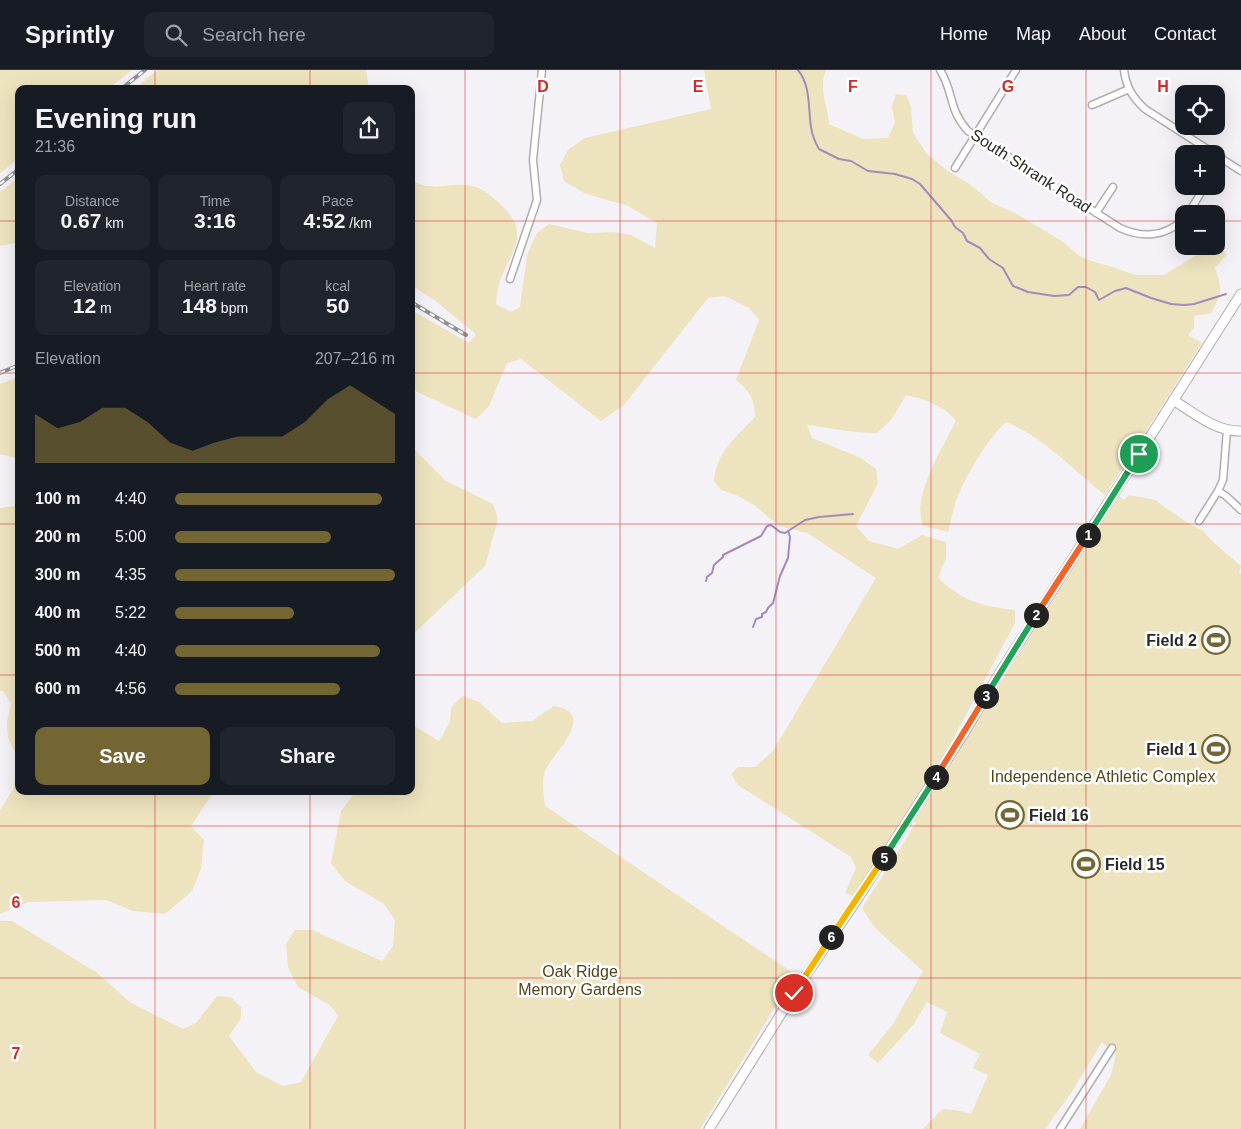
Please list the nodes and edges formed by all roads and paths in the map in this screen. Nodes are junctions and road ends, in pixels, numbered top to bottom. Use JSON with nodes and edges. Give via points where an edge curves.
{"nodes":[{"id":1,"x":542,"y":70,"type":"edge"},
{"id":2,"x":940,"y":70,"type":"edge"},
{"id":3,"x":1016,"y":70,"type":"edge"},
{"id":4,"x":1124,"y":70,"type":"edge"},
{"id":5,"x":1129,"y":89,"type":"junction"},
{"id":6,"x":1092,"y":105,"type":"dead end"},
{"id":7,"x":974,"y":135,"type":"junction"},
{"id":8,"x":1202,"y":145,"type":"edge"},
{"id":9,"x":1225,"y":160,"type":"edge"},
{"id":10,"x":954,"y":168,"type":"dead end"},
{"id":11,"x":1241,"y":171,"type":"edge"},
{"id":12,"x":1112,"y":187,"type":"dead end"},
{"id":13,"x":1096,"y":213,"type":"junction"},
{"id":14,"x":1175,"y":225,"type":"edge"},
{"id":15,"x":510,"y":279,"type":"dead end"},
{"id":16,"x":1241,"y":294,"type":"edge"},
{"id":17,"x":1173,"y":400,"type":"junction"},
{"id":18,"x":1227,"y":430,"type":"junction"},
{"id":19,"x":1241,"y":431,"type":"edge"},
{"id":20,"x":1218,"y":491,"type":"junction"},
{"id":21,"x":1241,"y":510,"type":"edge"},
{"id":22,"x":1199,"y":521,"type":"dead end"},
{"id":23,"x":1112,"y":1048,"type":"dead end"},
{"id":24,"x":709,"y":1129,"type":"edge"},
{"id":25,"x":1060,"y":1129,"type":"edge"}],
"edges":[{"from":1,"to":15,"type":"street","via":[[533,160],[537,200]]},
{"from":2,"to":7,"type":"street","name":"South Shrank Road","via":[[956,114]]},
{"from":3,"to":7,"type":"street"},
{"from":4,"to":5,"type":"street"},
{"from":5,"to":6,"type":"street"},
{"from":5,"to":8,"type":"street","via":[[1145,109]]},
{"from":7,"to":10,"type":"street"},
{"from":7,"to":13,"type":"street","name":"South Shrank Road"},
{"from":9,"to":11,"type":"street"},
{"from":12,"to":13,"type":"street"},
{"from":13,"to":14,"type":"street","name":"South Shrank Road","via":[[1127,231],[1141,235],[1156,234]]},
{"from":16,"to":17,"type":"street"},
{"from":17,"to":18,"type":"street"},
{"from":17,"to":24,"type":"street"},
{"from":18,"to":19,"type":"street"},
{"from":18,"to":20,"type":"street","via":[[1223,480]]},
{"from":20,"to":21,"type":"street"},
{"from":20,"to":22,"type":"street"},
{"from":23,"to":25,"type":"street"}]}
